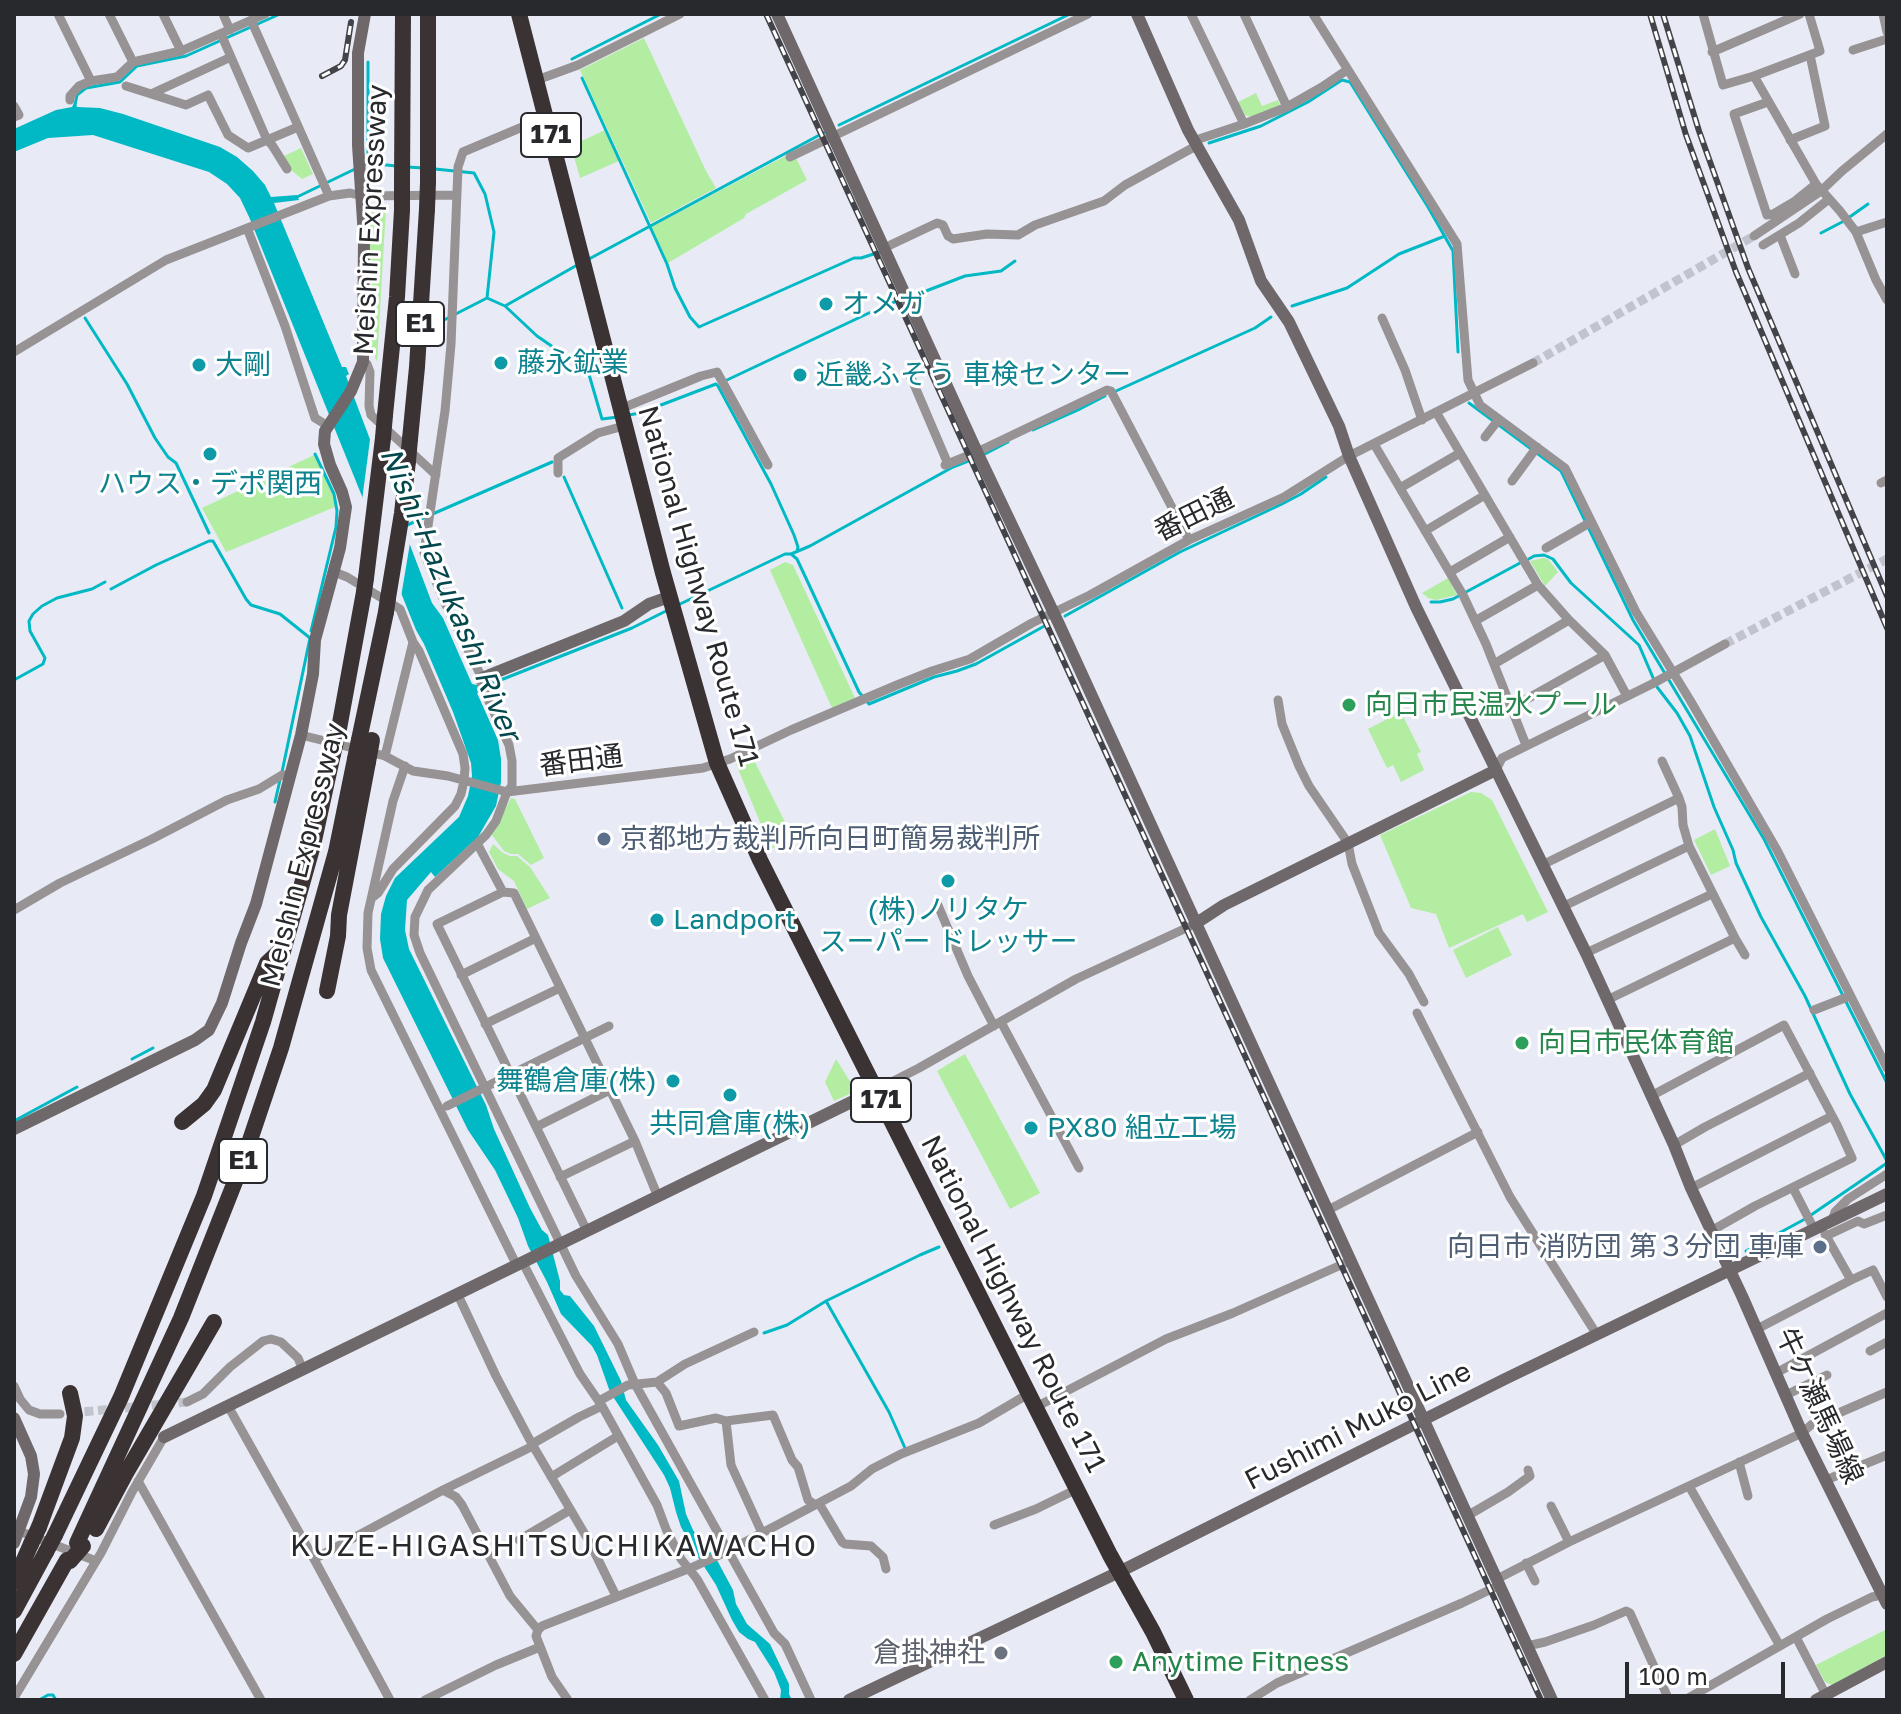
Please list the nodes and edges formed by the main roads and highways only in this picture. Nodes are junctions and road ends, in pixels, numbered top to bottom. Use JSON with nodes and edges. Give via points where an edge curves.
{"nodes":[{"id":1,"x":403,"y":14,"type":"edge"},
{"id":2,"x":428,"y":14,"type":"edge"},
{"id":3,"x":519,"y":14,"type":"edge"},
{"id":4,"x":362,"y":760,"type":"junction"},
{"id":5,"x":284,"y":947,"type":"junction"},
{"id":6,"x":327,"y":991,"type":"dead end"},
{"id":7,"x":182,"y":1122,"type":"dead end"},
{"id":8,"x":214,"y":1322,"type":"dead end"},
{"id":9,"x":70,"y":1393,"type":"dead end"},
{"id":10,"x":80,"y":1545,"type":"junction"},
{"id":11,"x":29,"y":1549,"type":"edge"},
{"id":12,"x":14,"y":1582,"type":"edge"},
{"id":13,"x":14,"y":1611,"type":"edge"},
{"id":14,"x":14,"y":1654,"type":"edge"},
{"id":15,"x":1186,"y":1700,"type":"edge"}],
"edges":[{"from":1,"to":5,"type":"highway","name":"Meishin Expressway","number":"E1","bridge":true,"via":[[397,297],[370,554],[338,734]]},
{"from":2,"to":4,"type":"highway","name":"Meishin Expressway","number":"E1","bridge":true,"via":[[427,209],[417,367],[405,490]]},
{"from":3,"to":15,"type":"highway","name":"National Highway Route 171","number":"171","via":[[717,763],[760,860]]},
{"from":4,"to":6,"type":"highway"},
{"from":4,"to":10,"type":"highway","name":"Meishin Expressway","number":"E1","via":[[281,1048],[242,1164],[181,1318]]},
{"from":5,"to":7,"type":"highway","via":[[267,963],[214,1090]]},
{"from":5,"to":11,"type":"highway","name":"Meishin Expressway","number":"E1","bridge":true,"via":[[256,1048],[204,1196],[121,1397],[55,1535]]},
{"from":8,"to":10,"type":"highway","via":[[95,1531]]},
{"from":9,"to":11,"type":"highway","bridge":true,"via":[[72,1438]]},
{"from":10,"to":14,"type":"highway","name":"Meishin Expressway","number":"E1","bridge":true},
{"from":11,"to":12,"type":"highway"},
{"from":11,"to":13,"type":"highway","name":"Meishin Expressway","number":"E1"}]}
